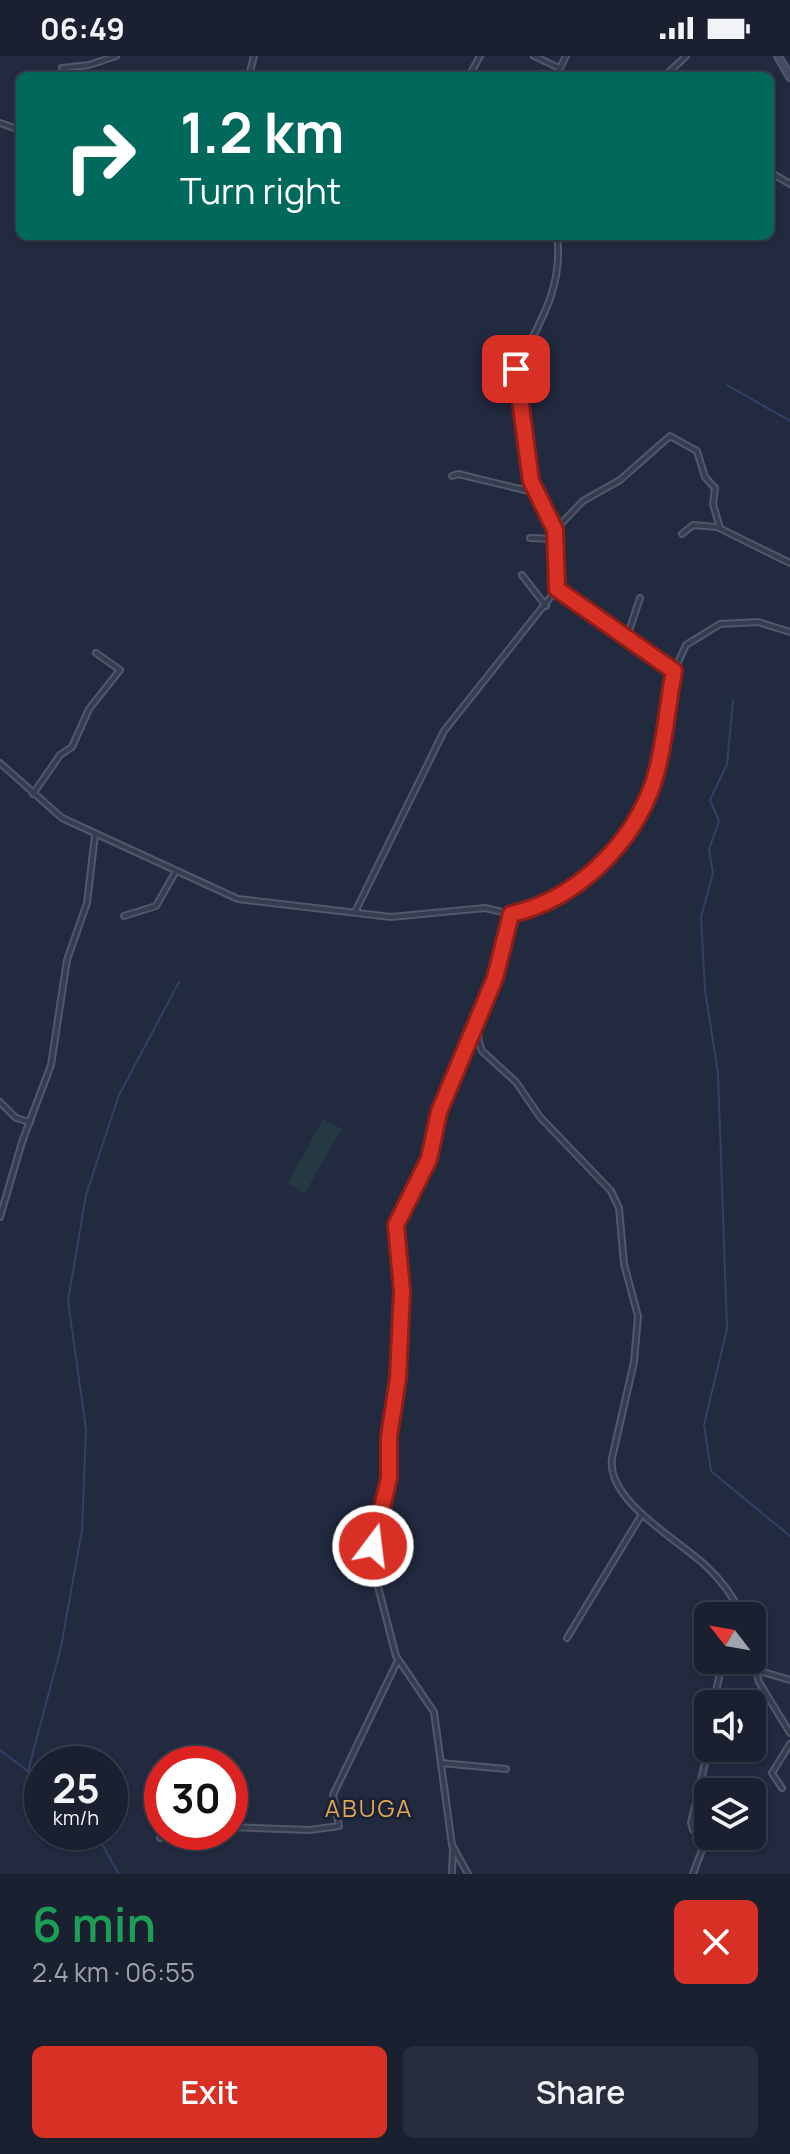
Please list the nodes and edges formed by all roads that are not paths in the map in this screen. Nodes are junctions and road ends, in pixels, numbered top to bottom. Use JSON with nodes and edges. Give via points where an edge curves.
{"nodes":[{"id":1,"x":116,"y":56,"type":"edge"},
{"id":2,"x":534,"y":56,"type":"edge"},
{"id":3,"x":686,"y":56,"type":"edge"},
{"id":4,"x":778,"y":56,"type":"edge"},
{"id":5,"x":62,"y":68,"type":"dead end"},
{"id":6,"x":557,"y":72,"type":"edge"},
{"id":7,"x":669,"y":72,"type":"edge"},
{"id":8,"x":790,"y":77,"type":"edge"},
{"id":9,"x":557,"y":240,"type":"edge"},
{"id":10,"x":452,"y":476,"type":"dead end"},
{"id":11,"x":537,"y":493,"type":"junction"},
{"id":12,"x":720,"y":528,"type":"junction"},
{"id":13,"x":555,"y":530,"type":"junction"},
{"id":14,"x":682,"y":534,"type":"dead end"},
{"id":15,"x":530,"y":538,"type":"dead end"},
{"id":16,"x":555,"y":539,"type":"junction"},
{"id":17,"x":790,"y":563,"type":"edge"},
{"id":18,"x":522,"y":575,"type":"dead end"},
{"id":19,"x":557,"y":589,"type":"junction"},
{"id":20,"x":640,"y":598,"type":"dead end"},
{"id":21,"x":546,"y":606,"type":"junction"},
{"id":22,"x":790,"y":632,"type":"edge"},
{"id":23,"x":627,"y":637,"type":"junction"},
{"id":24,"x":96,"y":653,"type":"dead end"},
{"id":25,"x":674,"y":671,"type":"junction"},
{"id":26,"x":0,"y":763,"type":"edge"},
{"id":27,"x":33,"y":794,"type":"junction"},
{"id":28,"x":95,"y":835,"type":"junction"},
{"id":29,"x":176,"y":871,"type":"junction"},
{"id":30,"x":355,"y":912,"type":"junction"},
{"id":31,"x":511,"y":914,"type":"junction"},
{"id":32,"x":124,"y":916,"type":"dead end"},
{"id":33,"x":477,"y":1026,"type":"junction"},
{"id":34,"x":0,"y":1102,"type":"edge"},
{"id":35,"x":30,"y":1122,"type":"junction"},
{"id":36,"x":0,"y":1217,"type":"edge"},
{"id":37,"x":642,"y":1513,"type":"junction"},
{"id":38,"x":735,"y":1602,"type":"edge"},
{"id":39,"x":567,"y":1638,"type":"dead end"},
{"id":40,"x":398,"y":1660,"type":"junction"},
{"id":41,"x":766,"y":1673,"type":"edge"},
{"id":42,"x":758,"y":1674,"type":"edge"},
{"id":43,"x":790,"y":1680,"type":"edge"},
{"id":44,"x":790,"y":1733,"type":"edge"},
{"id":45,"x":790,"y":1744,"type":"edge"},
{"id":46,"x":702,"y":1762,"type":"edge"},
{"id":47,"x":441,"y":1763,"type":"junction"},
{"id":48,"x":506,"y":1769,"type":"dead end"},
{"id":49,"x":782,"y":1788,"type":"dead end"},
{"id":50,"x":248,"y":1827,"type":"edge"},
{"id":51,"x":453,"y":1846,"type":"junction"},
{"id":52,"x":452,"y":1874,"type":"edge"},
{"id":53,"x":468,"y":1874,"type":"edge"},
{"id":54,"x":693,"y":1874,"type":"edge"}],
"edges":[{"from":1,"to":5,"type":"street"},
{"from":2,"to":6,"type":"street"},
{"from":3,"to":7,"type":"street"},
{"from":4,"to":8,"type":"main road"},
{"from":9,"to":11,"type":"street","via":[[556,284],[516,369]]},
{"from":10,"to":11,"type":"street"},
{"from":11,"to":13,"type":"street"},
{"from":12,"to":13,"type":"street","via":[[715,488],[705,477],[697,451],[670,436],[620,480],[583,501]]},
{"from":12,"to":14,"type":"street","via":[[693,525]]},
{"from":12,"to":17,"type":"street"},
{"from":13,"to":16,"type":"street"},
{"from":15,"to":16,"type":"street"},
{"from":16,"to":19,"type":"street"},
{"from":18,"to":21,"type":"street"},
{"from":19,"to":21,"type":"street"},
{"from":19,"to":23,"type":"street"},
{"from":20,"to":23,"type":"street"},
{"from":21,"to":30,"type":"street","via":[[444,731]]},
{"from":22,"to":25,"type":"street","via":[[758,622],[711,627],[686,645]]},
{"from":23,"to":25,"type":"street"},
{"from":24,"to":27,"type":"street","via":[[119,672],[89,709],[72,747],[60,755]]},
{"from":25,"to":31,"type":"street","via":[[654,779],[630,827],[572,890]]},
{"from":26,"to":27,"type":"street"},
{"from":27,"to":28,"type":"street","via":[[62,818]]},
{"from":28,"to":29,"type":"street"},
{"from":28,"to":35,"type":"street","via":[[90,886],[67,960],[51,1065]]},
{"from":29,"to":30,"type":"street","via":[[238,899]]},
{"from":29,"to":32,"type":"street","via":[[156,906]]},
{"from":30,"to":31,"type":"street","via":[[391,917],[485,908]]},
{"from":31,"to":33,"type":"street"},
{"from":33,"to":37,"type":"street","via":[[482,1051],[516,1082],[540,1117],[618,1204],[624,1264],[638,1316],[634,1362],[611,1467],[619,1488]]},
{"from":33,"to":40,"type":"street","via":[[439,1112],[429,1159],[395,1230],[402,1291],[398,1378],[389,1478],[373,1546],[376,1579]]},
{"from":34,"to":35,"type":"street","via":[[16,1118]]},
{"from":35,"to":36,"type":"street"},
{"from":37,"to":38,"type":"street","via":[[705,1564]]},
{"from":37,"to":39,"type":"street"},
{"from":40,"to":47,"type":"street","via":[[433,1710]]},
{"from":40,"to":50,"type":"street","via":[[333,1795],[338,1827]]},
{"from":41,"to":43,"type":"street"},
{"from":42,"to":44,"type":"street"},
{"from":45,"to":49,"type":"street","via":[[772,1773]]},
{"from":46,"to":54,"type":"street","via":[[691,1828],[703,1838],[703,1847]]},
{"from":47,"to":48,"type":"street"},
{"from":47,"to":51,"type":"street"},
{"from":51,"to":52,"type":"street"},
{"from":51,"to":53,"type":"street"}]}
